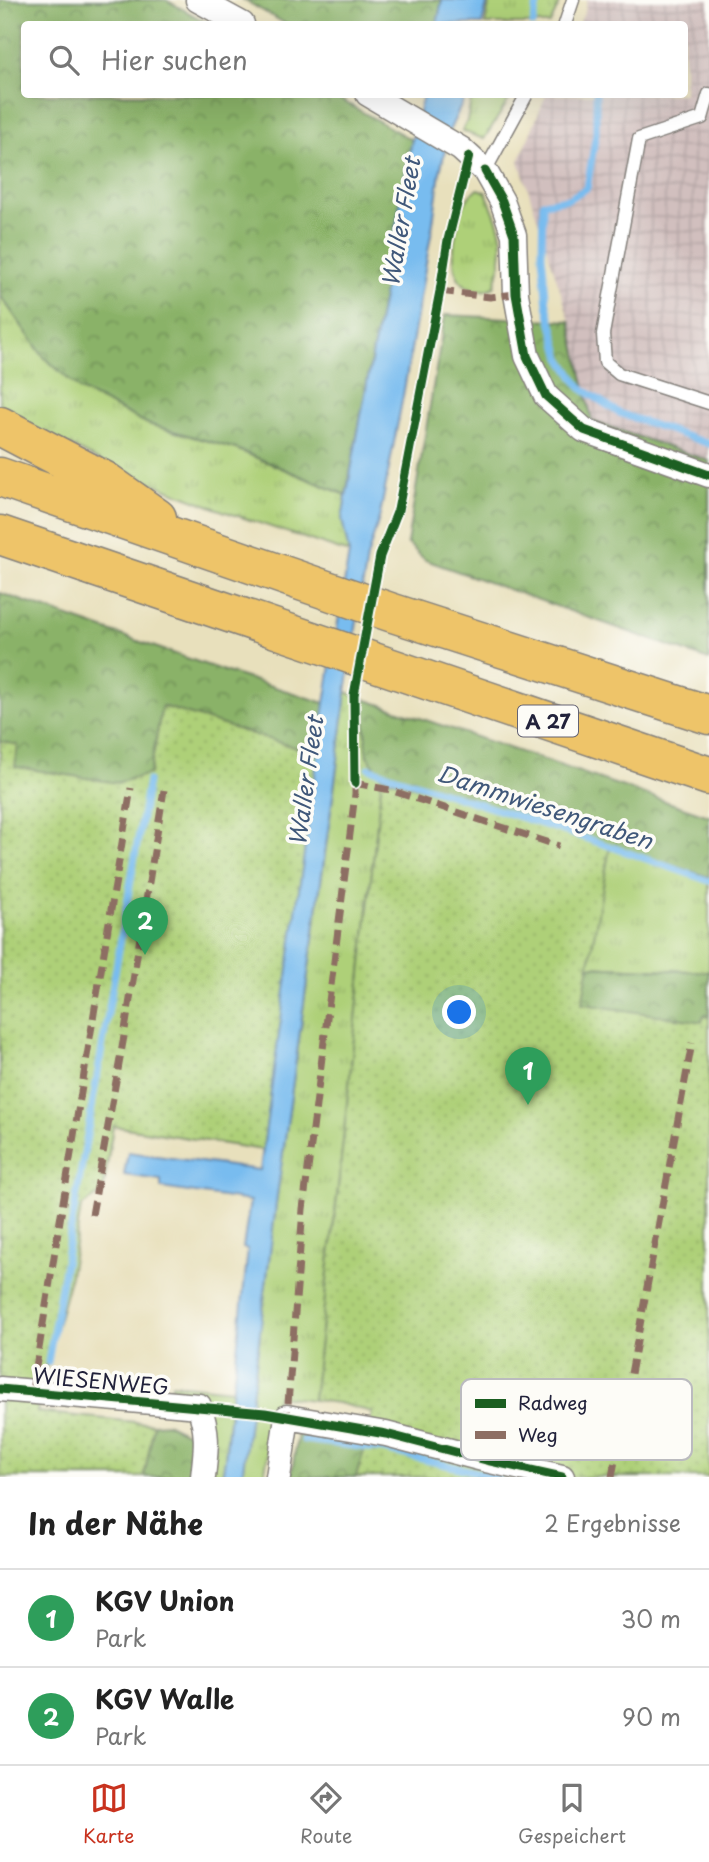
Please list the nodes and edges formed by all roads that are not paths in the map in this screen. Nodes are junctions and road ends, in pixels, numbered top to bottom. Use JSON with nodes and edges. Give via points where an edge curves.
{"nodes":[{"id":1,"x":198,"y":0,"type":"edge"},
{"id":2,"x":573,"y":0,"type":"edge"},
{"id":3,"x":236,"y":21,"type":"edge"},
{"id":4,"x":566,"y":21,"type":"edge"},
{"id":5,"x":709,"y":93,"type":"edge"},
{"id":6,"x":375,"y":98,"type":"edge"},
{"id":7,"x":525,"y":98,"type":"edge"},
{"id":8,"x":705,"y":119,"type":"edge"},
{"id":9,"x":485,"y":171,"type":"junction"},
{"id":10,"x":709,"y":403,"type":"edge"},
{"id":11,"x":0,"y":426,"type":"edge"},
{"id":12,"x":709,"y":475,"type":"edge"},
{"id":13,"x":0,"y":477,"type":"edge"},
{"id":14,"x":0,"y":535,"type":"edge"},
{"id":15,"x":189,"y":542,"type":"junction"},
{"id":16,"x":709,"y":715,"type":"edge"},
{"id":17,"x":709,"y":776,"type":"edge"},
{"id":18,"x":0,"y":1389,"type":"edge"},
{"id":19,"x":461,"y":1454,"type":"edge"},
{"id":20,"x":486,"y":1460,"type":"edge"},
{"id":21,"x":202,"y":1477,"type":"edge"},
{"id":22,"x":278,"y":1477,"type":"edge"},
{"id":23,"x":562,"y":1477,"type":"edge"}],
"edges":[{"from":1,"to":3,"type":"street"},
{"from":2,"to":4,"type":"lane"},
{"from":5,"to":8,"type":"lane"},
{"from":6,"to":9,"type":"street","via":[[461,149]]},
{"from":7,"to":9,"type":"lane"},
{"from":8,"to":10,"type":"lane","via":[[639,139],[603,334],[605,362],[620,374]]},
{"from":9,"to":12,"type":"street","via":[[502,201],[513,235],[516,294],[527,356],[546,396],[584,430]]},
{"from":11,"to":15,"type":"highway","via":[[105,481]]},
{"from":13,"to":15,"type":"highway"},
{"from":14,"to":17,"type":"highway","number":"A 27"},
{"from":15,"to":16,"type":"highway"},
{"from":18,"to":21,"type":"street","name":"WIESENWEG","via":[[199,1406],[207,1438]]},
{"from":19,"to":22,"type":"street","via":[[386,1434],[287,1417]]},
{"from":20,"to":23,"type":"street"}]}
